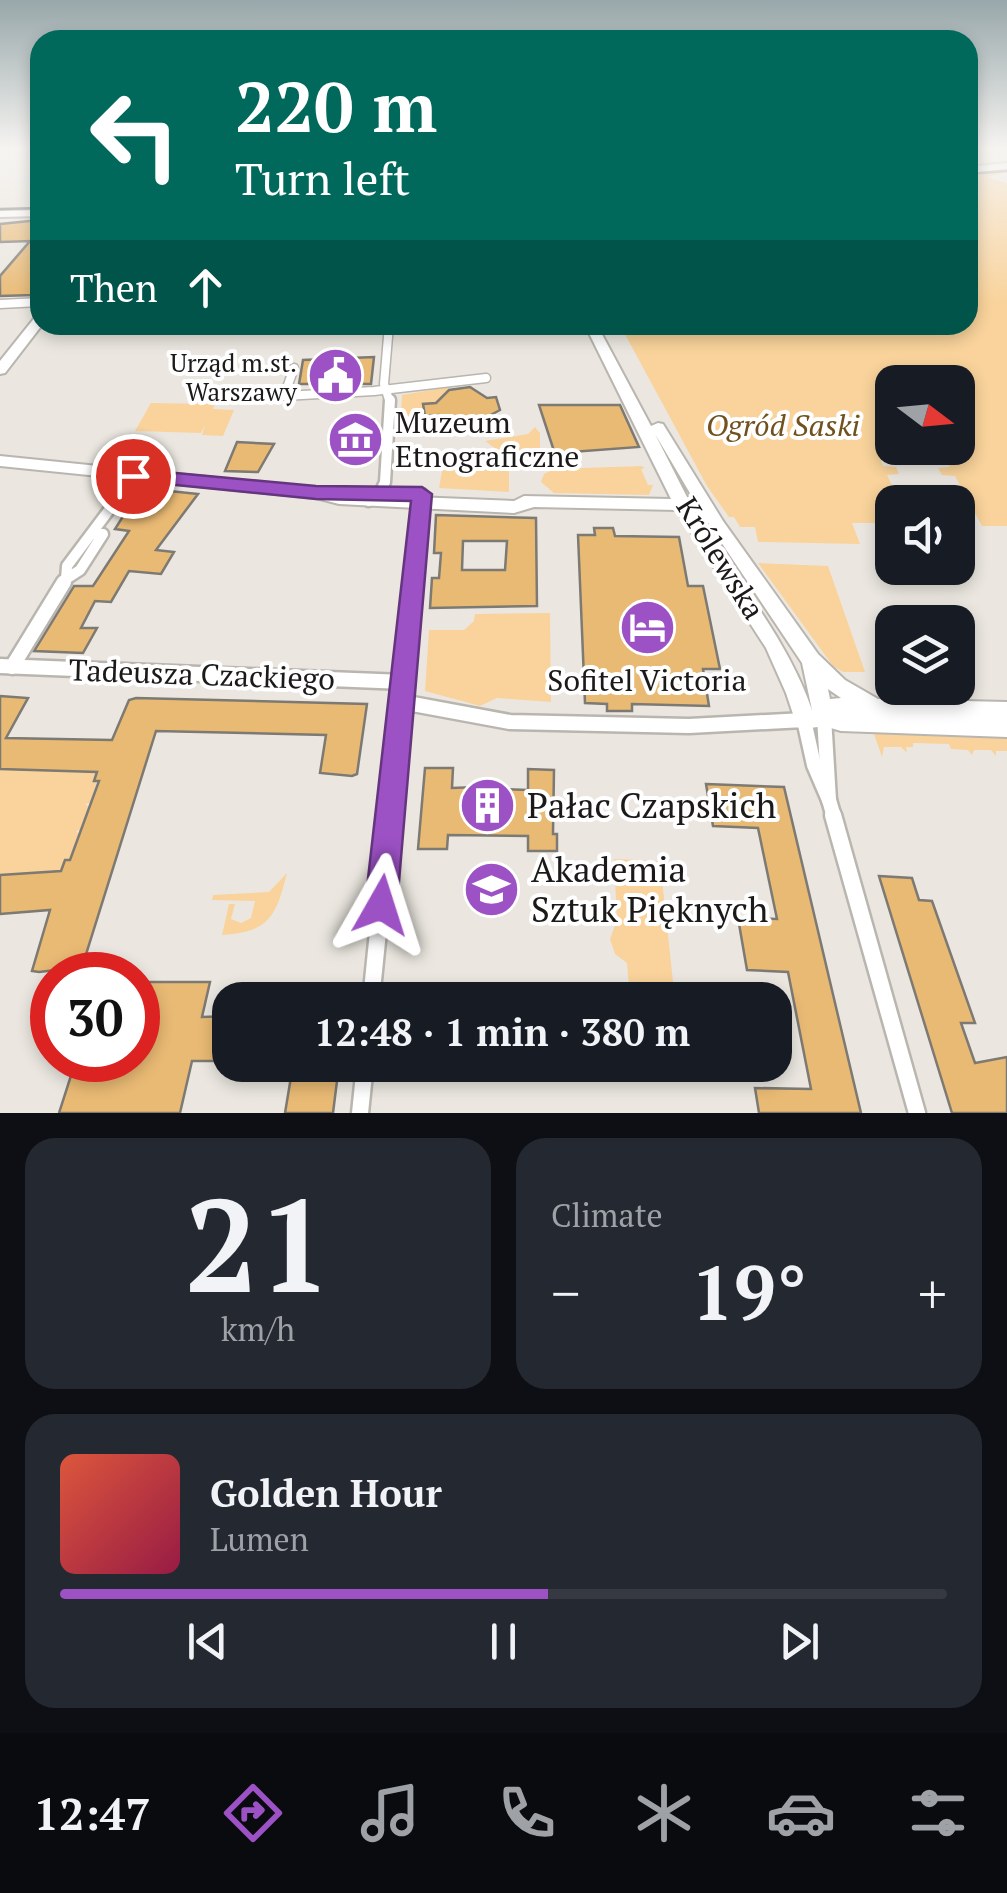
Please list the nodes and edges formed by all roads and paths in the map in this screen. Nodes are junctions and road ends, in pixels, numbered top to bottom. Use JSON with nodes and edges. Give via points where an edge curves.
{"nodes":[{"id":1,"x":30,"y":205,"type":"edge"},
{"id":2,"x":0,"y":206,"type":"edge"},
{"id":3,"x":30,"y":213,"type":"edge"},
{"id":4,"x":0,"y":214,"type":"edge"},
{"id":5,"x":30,"y":302,"type":"edge"},
{"id":6,"x":0,"y":304,"type":"edge"},
{"id":7,"x":30,"y":332,"type":"edge"},
{"id":8,"x":389,"y":335,"type":"edge"},
{"id":9,"x":597,"y":335,"type":"edge"},
{"id":10,"x":608,"y":335,"type":"edge"},
{"id":11,"x":294,"y":368,"type":"dead end"},
{"id":12,"x":0,"y":370,"type":"edge"},
{"id":13,"x":486,"y":378,"type":"dead end"},
{"id":14,"x":386,"y":390,"type":"junction"},
{"id":15,"x":0,"y":461,"type":"edge"},
{"id":16,"x":374,"y":497,"type":"junction"},
{"id":17,"x":422,"y":499,"type":"junction"},
{"id":18,"x":694,"y":505,"type":"junction"},
{"id":19,"x":109,"y":510,"type":"dead end"},
{"id":20,"x":811,"y":660,"type":"junction"},
{"id":21,"x":6,"y":666,"type":"edge"},
{"id":22,"x":404,"y":682,"type":"junction"},
{"id":23,"x":402,"y":702,"type":"junction"},
{"id":24,"x":875,"y":708,"type":"junction"},
{"id":25,"x":1007,"y":711,"type":"edge"},
{"id":26,"x":814,"y":718,"type":"junction"},
{"id":27,"x":1007,"y":728,"type":"edge"},
{"id":28,"x":373,"y":982,"type":"edge"},
{"id":29,"x":363,"y":1082,"type":"edge"},
{"id":30,"x":360,"y":1113,"type":"edge"},
{"id":31,"x":917,"y":1113,"type":"edge"}],
"edges":[{"from":1,"to":2,"type":"street"},
{"from":3,"to":4,"type":"street"},
{"from":5,"to":6,"type":"street"},
{"from":7,"to":12,"type":"street"},
{"from":8,"to":14,"type":"street"},
{"from":9,"to":18,"type":"street","name":"Królewska"},
{"from":10,"to":18,"type":"street","name":"Królewska"},
{"from":11,"to":14,"type":"street","via":[[284,396]]},
{"from":13,"to":14,"type":"street"},
{"from":14,"to":16,"type":"street","via":[[385,482]]},
{"from":15,"to":16,"type":"street"},
{"from":16,"to":17,"type":"street"},
{"from":17,"to":18,"type":"street","via":[[514,507]]},
{"from":17,"to":22,"type":"street"},
{"from":18,"to":20,"type":"street","name":"Królewska"},
{"from":18,"to":26,"type":"street","name":"Królewska","via":[[694,526],[778,649]]},
{"from":19,"to":21,"type":"street"},
{"from":20,"to":24,"type":"street"},
{"from":20,"to":26,"type":"street"},
{"from":21,"to":22,"type":"street","name":"Tadeusza Czackiego"},
{"from":22,"to":23,"type":"street"},
{"from":23,"to":26,"type":"street","via":[[510,722],[689,726]]},
{"from":23,"to":28,"type":"street"},
{"from":24,"to":25,"type":"street"},
{"from":24,"to":26,"type":"street","via":[[832,707]]},
{"from":26,"to":27,"type":"street"},
{"from":26,"to":31,"type":"street","name":"Królewska","via":[[814,765],[830,800]]},
{"from":29,"to":30,"type":"street"}]}
